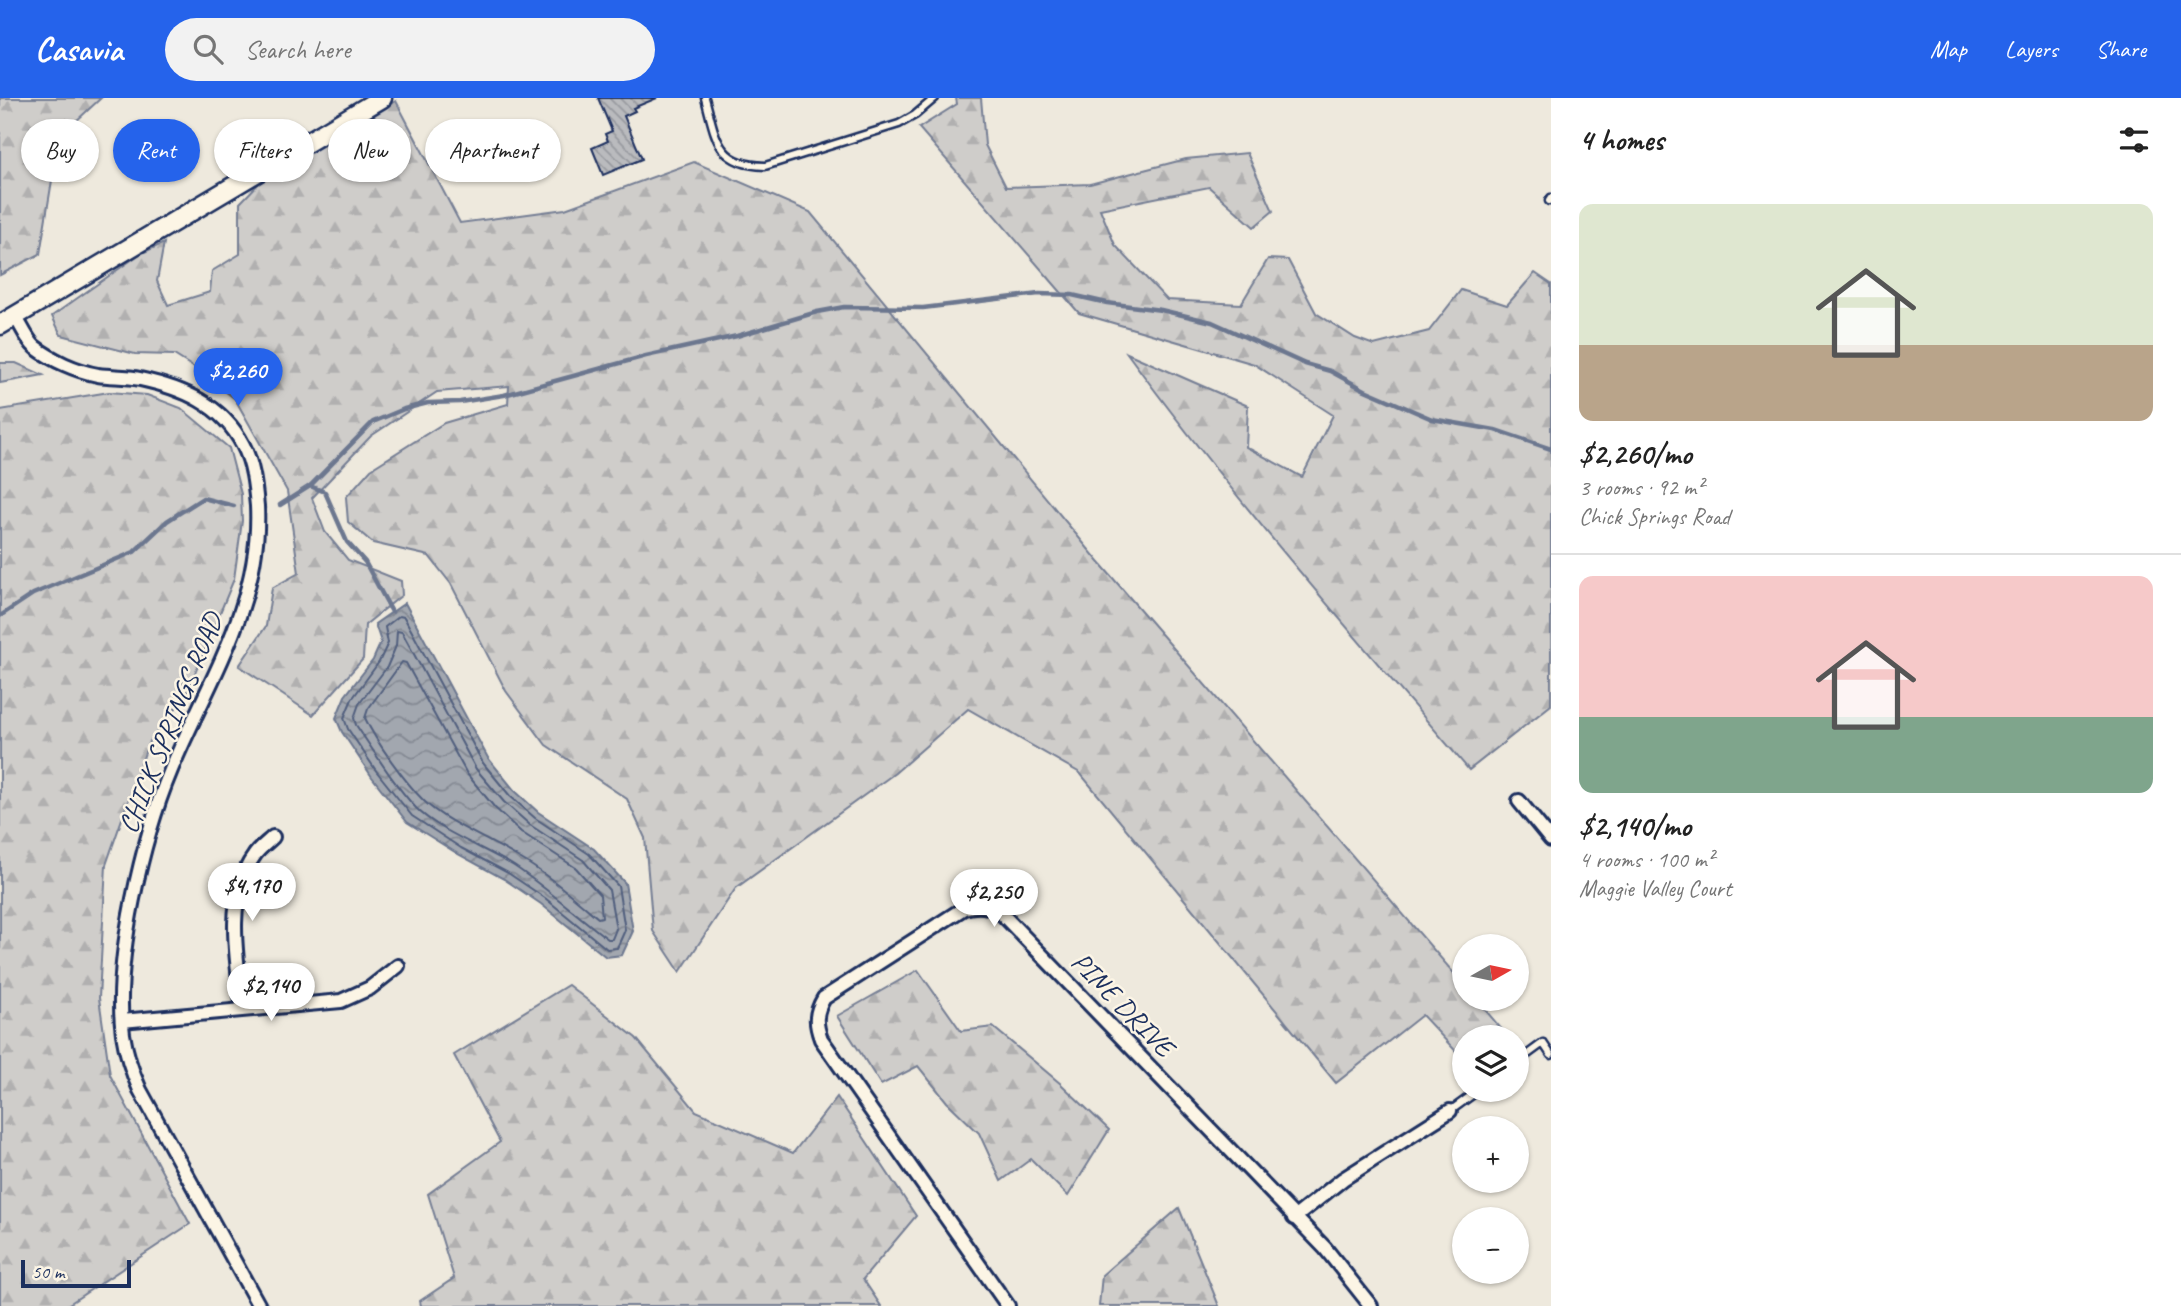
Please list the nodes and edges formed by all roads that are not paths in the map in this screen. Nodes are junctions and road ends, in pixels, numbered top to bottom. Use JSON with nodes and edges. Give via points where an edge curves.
{"nodes":[{"id":1,"x":382,"y":98,"type":"edge"},
{"id":2,"x":705,"y":98,"type":"edge"},
{"id":3,"x":935,"y":98,"type":"edge"},
{"id":4,"x":8,"y":320,"type":"edge"},
{"id":5,"x":1519,"y":801,"type":"dead end"},
{"id":6,"x":273,"y":837,"type":"dead end"},
{"id":7,"x":1551,"y":840,"type":"edge"},
{"id":8,"x":398,"y":966,"type":"dead end"},
{"id":9,"x":243,"y":1009,"type":"junction"},
{"id":10,"x":122,"y":1021,"type":"junction"},
{"id":11,"x":1529,"y":1053,"type":"edge"},
{"id":12,"x":1551,"y":1055,"type":"edge"},
{"id":13,"x":1462,"y":1102,"type":"edge"},
{"id":14,"x":1450,"y":1111,"type":"joint"},
{"id":15,"x":1294,"y":1218,"type":"junction"},
{"id":16,"x":259,"y":1306,"type":"edge"},
{"id":17,"x":1008,"y":1306,"type":"edge"},
{"id":18,"x":1371,"y":1306,"type":"edge"}],
"edges":[{"from":1,"to":4,"type":"street"},
{"from":2,"to":3,"type":"lane","via":[[716,137],[727,156],[747,165],[765,166],[899,124]]},
{"from":4,"to":10,"type":"street","name":"CHICK SPRINGS ROAD","via":[[33,345],[64,364],[98,375],[152,382],[208,404],[237,434],[256,488],[255,550],[243,607],[151,824],[129,924]]},
{"from":5,"to":7,"type":"street"},
{"from":6,"to":9,"type":"street","via":[[254,856],[236,900],[235,941]]},
{"from":8,"to":9,"type":"street","via":[[370,988],[341,1001]]},
{"from":9,"to":10,"type":"street"},
{"from":10,"to":16,"type":"street","name":"CHICK SPRINGS ROAD","via":[[140,1090]]},
{"from":11,"to":12,"type":"lane","via":[[1542,1043]]},
{"from":13,"to":14,"type":"lane"},
{"from":14,"to":15,"type":"street","via":[[1343,1179]]},
{"from":15,"to":17,"type":"street","name":"PINE DRIVE","via":[[1002,914],[981,905],[964,908],[824,998],[816,1027]]},
{"from":15,"to":18,"type":"street","name":"PINE DRIVE"}]}
